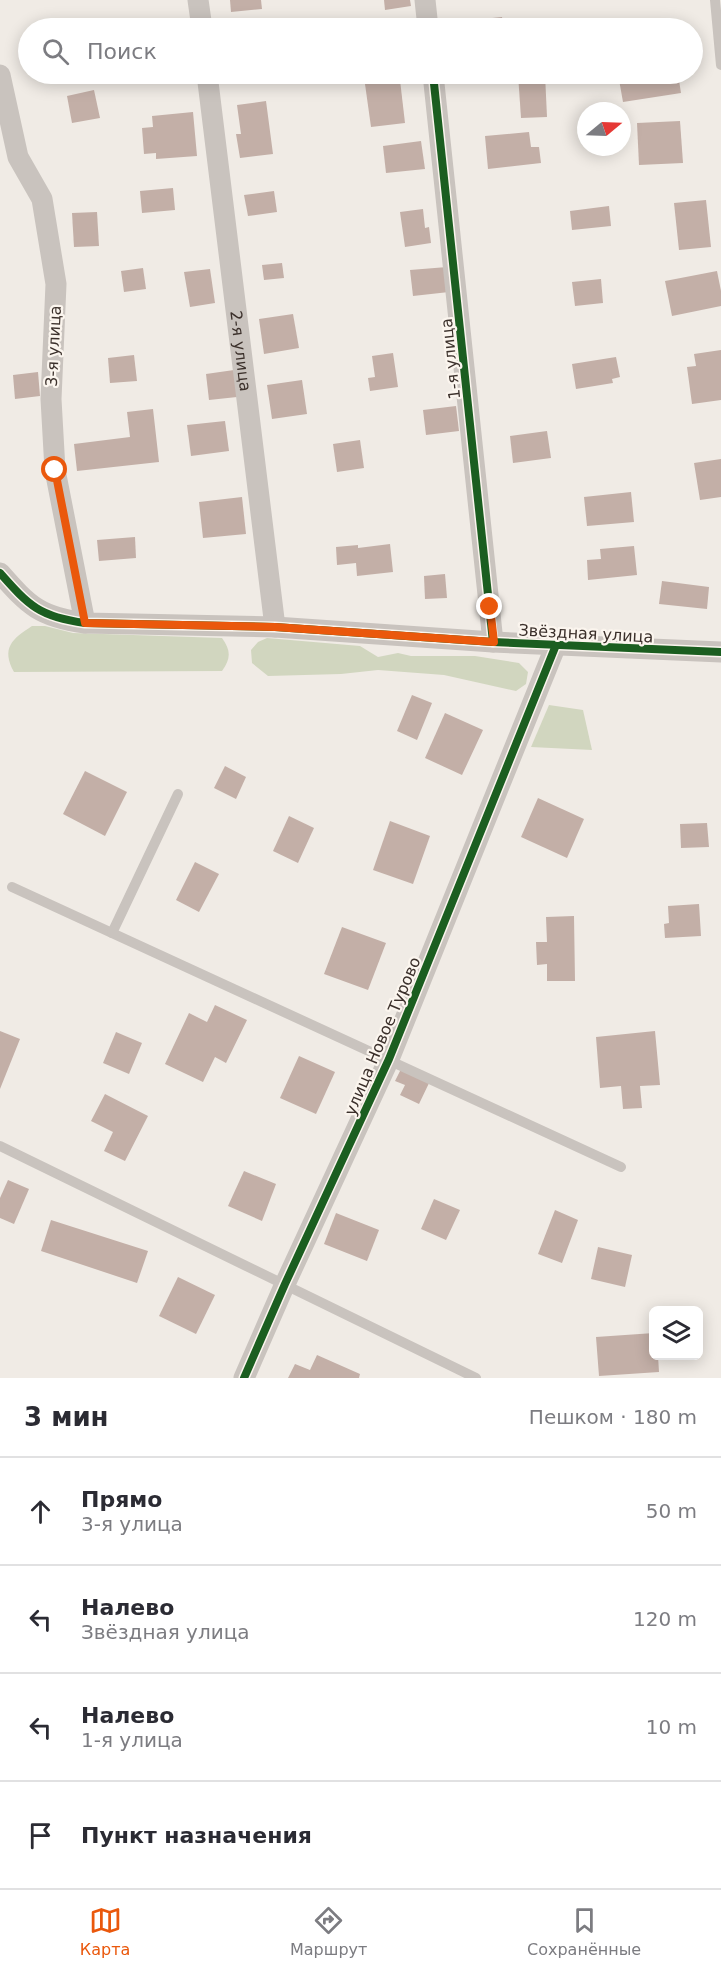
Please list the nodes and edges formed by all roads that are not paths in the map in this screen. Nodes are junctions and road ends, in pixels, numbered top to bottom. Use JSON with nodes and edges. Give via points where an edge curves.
{"nodes":[{"id":1,"x":198,"y":0,"type":"edge"},
{"id":2,"x":425,"y":0,"type":"edge"},
{"id":3,"x":715,"y":0,"type":"edge"},
{"id":4,"x":201,"y":18,"type":"edge"},
{"id":5,"x":427,"y":18,"type":"edge"},
{"id":6,"x":721,"y":65,"type":"edge"},
{"id":7,"x":0,"y":75,"type":"edge"},
{"id":8,"x":208,"y":84,"type":"edge"},
{"id":9,"x":434,"y":84,"type":"edge"},
{"id":10,"x":0,"y":573,"type":"edge"},
{"id":11,"x":85,"y":623,"type":"junction"},
{"id":12,"x":275,"y":627,"type":"junction"},
{"id":13,"x":494,"y":642,"type":"junction"},
{"id":14,"x":556,"y":645,"type":"junction"},
{"id":15,"x":721,"y":652,"type":"edge"},
{"id":16,"x":178,"y":794,"type":"dead end"},
{"id":17,"x":12,"y":887,"type":"dead end"},
{"id":18,"x":112,"y":933,"type":"junction"},
{"id":19,"x":389,"y":1059,"type":"junction"},
{"id":20,"x":0,"y":1146,"type":"edge"},
{"id":21,"x":621,"y":1167,"type":"dead end"},
{"id":22,"x":285,"y":1284,"type":"junction"},
{"id":23,"x":244,"y":1378,"type":"edge"},
{"id":24,"x":476,"y":1378,"type":"edge"}],
"edges":[{"from":1,"to":4,"type":"street"},
{"from":2,"to":5,"type":"street"},
{"from":3,"to":6,"type":"lane"},
{"from":7,"to":11,"type":"street","name":"3-я улица","via":[[18,157],[42,199],[56,284],[51,399],[55,470]]},
{"from":8,"to":12,"type":"street","name":"2-я улица"},
{"from":9,"to":13,"type":"street","name":"1-я улица"},
{"from":10,"to":11,"type":"street","name":"Звёздная улица","via":[[36,610],[59,620]]},
{"from":11,"to":12,"type":"street","name":"Звёздная улица"},
{"from":12,"to":13,"type":"street","name":"Звёздная улица"},
{"from":13,"to":14,"type":"street","name":"Звёздная улица"},
{"from":14,"to":15,"type":"street","name":"Звёздная улица"},
{"from":14,"to":19,"type":"street","name":"улица Новое Турово"},
{"from":16,"to":18,"type":"lane"},
{"from":17,"to":18,"type":"lane"},
{"from":18,"to":19,"type":"lane"},
{"from":19,"to":21,"type":"lane"},
{"from":19,"to":22,"type":"street","name":"улица Новое Турово"},
{"from":20,"to":22,"type":"lane"},
{"from":22,"to":23,"type":"street","name":"улица Новое Турово"},
{"from":22,"to":24,"type":"lane"}]}
